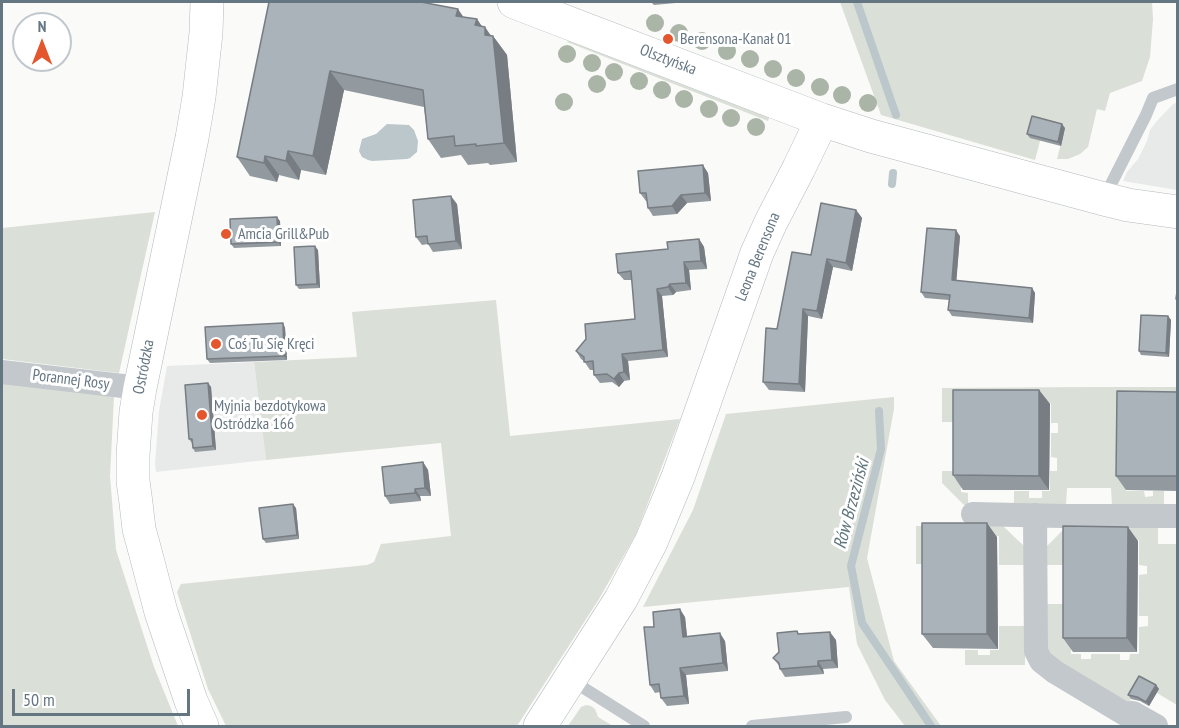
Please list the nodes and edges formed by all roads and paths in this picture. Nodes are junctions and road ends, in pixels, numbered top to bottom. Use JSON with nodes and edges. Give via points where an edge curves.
{"nodes":[{"id":1,"x":207,"y":2,"type":"edge"},
{"id":2,"x":514,"y":2,"type":"edge"},
{"id":3,"x":1178,"y":89,"type":"edge"},
{"id":4,"x":822,"y":120,"type":"junction"},
{"id":5,"x":1104,"y":199,"type":"junction"},
{"id":6,"x":1178,"y":212,"type":"edge"},
{"id":7,"x":2,"y":372,"type":"edge"},
{"id":8,"x":140,"y":388,"type":"junction"},
{"id":9,"x":973,"y":514,"type":"dead end"},
{"id":10,"x":1035,"y":515,"type":"junction"},
{"id":11,"x":1178,"y":516,"type":"edge"},
{"id":12,"x":570,"y":680,"type":"junction"},
{"id":13,"x":846,"y":717,"type":"dead end"},
{"id":14,"x":202,"y":726,"type":"edge"},
{"id":15,"x":540,"y":726,"type":"edge"},
{"id":16,"x":644,"y":726,"type":"edge"},
{"id":17,"x":752,"y":726,"type":"edge"},
{"id":18,"x":1156,"y":726,"type":"edge"}],
"edges":[{"from":1,"to":8,"type":"street","name":"Ostródzka","via":[[192,138]]},
{"from":2,"to":4,"type":"street","name":"Olsztyńska"},
{"from":3,"to":5,"type":"lane","via":[[1153,98]]},
{"from":4,"to":5,"type":"street"},
{"from":4,"to":12,"type":"street","name":"Leona Berensona","via":[[757,253],[651,542]]},
{"from":5,"to":6,"type":"street"},
{"from":7,"to":8,"type":"street","name":"Porannej Rosy"},
{"from":8,"to":14,"type":"street","name":"Ostródzka","via":[[133,455],[139,529],[161,612]]},
{"from":9,"to":10,"type":"street"},
{"from":10,"to":11,"type":"street"},
{"from":10,"to":18,"type":"street","via":[[1036,651],[1041,661],[1125,714],[1133,713]]},
{"from":12,"to":15,"type":"street","name":"Leona Berensona"},
{"from":12,"to":16,"type":"lane"},
{"from":13,"to":17,"type":"lane"}]}
